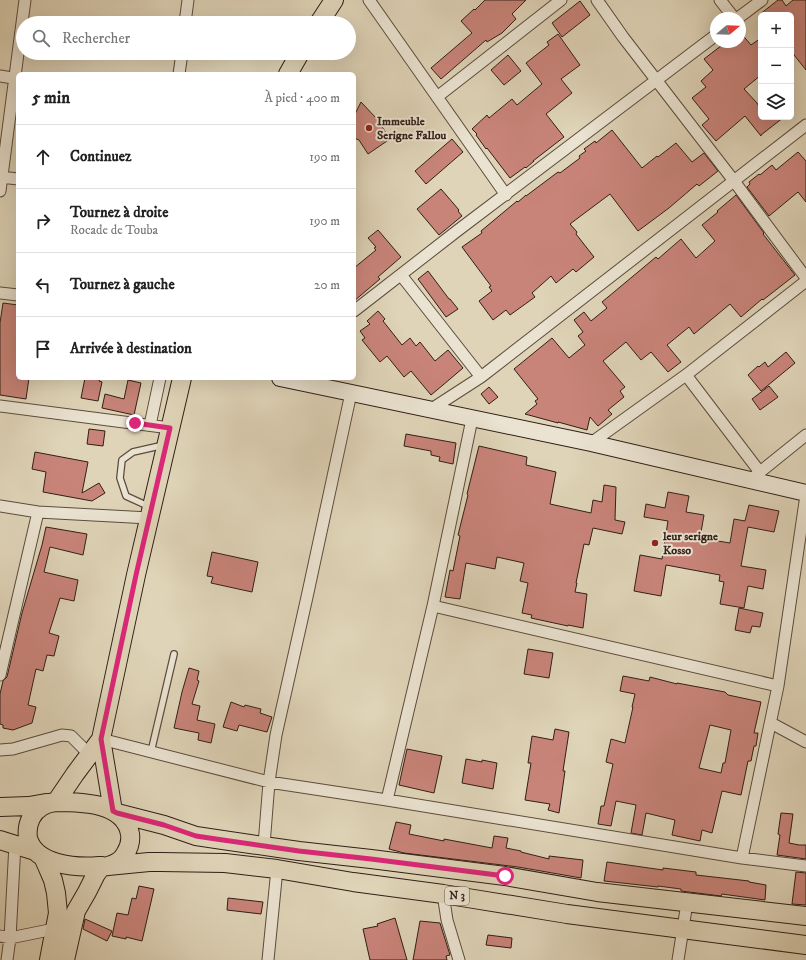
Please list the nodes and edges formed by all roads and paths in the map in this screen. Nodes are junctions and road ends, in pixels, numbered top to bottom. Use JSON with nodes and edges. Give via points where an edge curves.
{"nodes":[{"id":1,"x":25,"y":0,"type":"edge"},
{"id":2,"x":188,"y":0,"type":"edge"},
{"id":3,"x":369,"y":0,"type":"edge"},
{"id":4,"x":561,"y":0,"type":"edge"},
{"id":5,"x":597,"y":0,"type":"edge"},
{"id":6,"x":720,"y":0,"type":"edge"},
{"id":7,"x":762,"y":0,"type":"edge"},
{"id":8,"x":332,"y":1,"type":"edge"},
{"id":9,"x":729,"y":12,"type":"edge"},
{"id":10,"x":746,"y":12,"type":"edge"},
{"id":11,"x":23,"y":16,"type":"edge"},
{"id":12,"x":186,"y":16,"type":"edge"},
{"id":13,"x":323,"y":16,"type":"edge"},
{"id":14,"x":710,"y":40,"type":"edge"},
{"id":15,"x":18,"y":60,"type":"edge"},
{"id":16,"x":181,"y":60,"type":"edge"},
{"id":17,"x":296,"y":60,"type":"edge"},
{"id":18,"x":17,"y":72,"type":"edge"},
{"id":19,"x":179,"y":72,"type":"edge"},
{"id":20,"x":289,"y":72,"type":"edge"},
{"id":21,"x":0,"y":76,"type":"edge"},
{"id":22,"x":16,"y":78,"type":"edge"},
{"id":23,"x":656,"y":80,"type":"junction"},
{"id":24,"x":437,"y":97,"type":"junction"},
{"id":25,"x":806,"y":125,"type":"edge"},
{"id":26,"x":1,"y":177,"type":"edge"},
{"id":27,"x":16,"y":179,"type":"edge"},
{"id":28,"x":734,"y":181,"type":"junction"},
{"id":29,"x":0,"y":191,"type":"edge"},
{"id":30,"x":506,"y":195,"type":"junction"},
{"id":31,"x":401,"y":275,"type":"junction"},
{"id":32,"x":806,"y":280,"type":"edge"},
{"id":33,"x":0,"y":293,"type":"edge"},
{"id":34,"x":16,"y":295,"type":"edge"},
{"id":35,"x":356,"y":309,"type":"edge"},
{"id":36,"x":686,"y":375,"type":"junction"},
{"id":37,"x":481,"y":376,"type":"junction"},
{"id":38,"x":160,"y":380,"type":"edge"},
{"id":39,"x":182,"y":380,"type":"edge"},
{"id":40,"x":289,"y":380,"type":"edge"},
{"id":41,"x":351,"y":393,"type":"junction"},
{"id":42,"x":0,"y":406,"type":"edge"},
{"id":43,"x":430,"y":410,"type":"junction"},
{"id":44,"x":472,"y":419,"type":"junction"},
{"id":45,"x":150,"y":425,"type":"junction"},
{"id":46,"x":806,"y":435,"type":"edge"},
{"id":47,"x":168,"y":436,"type":"junction"},
{"id":48,"x":591,"y":443,"type":"junction"},
{"id":49,"x":755,"y":476,"type":"junction"},
{"id":50,"x":806,"y":494,"type":"edge"},
{"id":51,"x":0,"y":506,"type":"edge"},
{"id":52,"x":38,"y":512,"type":"junction"},
{"id":53,"x":151,"y":513,"type":"junction"},
{"id":54,"x":433,"y":606,"type":"junction"},
{"id":55,"x":174,"y":654,"type":"dead end"},
{"id":56,"x":0,"y":675,"type":"edge"},
{"id":57,"x":778,"y":686,"type":"junction"},
{"id":58,"x":771,"y":723,"type":"junction"},
{"id":59,"x":101,"y":739,"type":"junction"},
{"id":60,"x":806,"y":742,"type":"edge"},
{"id":61,"x":0,"y":750,"type":"edge"},
{"id":62,"x":151,"y":752,"type":"junction"},
{"id":63,"x":90,"y":755,"type":"junction"},
{"id":64,"x":268,"y":782,"type":"junction"},
{"id":65,"x":387,"y":800,"type":"junction"},
{"id":66,"x":54,"y":802,"type":"junction"},
{"id":67,"x":0,"y":807,"type":"edge"},
{"id":68,"x":115,"y":812,"type":"junction"},
{"id":69,"x":8,"y":842,"type":"edge"},
{"id":70,"x":264,"y":846,"type":"junction"},
{"id":71,"x":39,"y":854,"type":"junction"},
{"id":72,"x":742,"y":858,"type":"junction"},
{"id":73,"x":105,"y":866,"type":"junction"},
{"id":74,"x":806,"y":866,"type":"edge"},
{"id":75,"x":277,"y":868,"type":"junction"},
{"id":76,"x":443,"y":894,"type":"junction"},
{"id":77,"x":687,"y":903,"type":"junction"},
{"id":78,"x":806,"y":916,"type":"edge"},
{"id":79,"x":54,"y":929,"type":"junction"},
{"id":80,"x":683,"y":929,"type":"junction"},
{"id":81,"x":5,"y":937,"type":"edge"},
{"id":82,"x":806,"y":944,"type":"edge"},
{"id":83,"x":7,"y":960,"type":"edge"},
{"id":84,"x":49,"y":960,"type":"edge"},
{"id":85,"x":65,"y":960,"type":"edge"},
{"id":86,"x":268,"y":960,"type":"edge"},
{"id":87,"x":458,"y":960,"type":"edge"},
{"id":88,"x":678,"y":960,"type":"edge"}],
"edges":[{"from":1,"to":11,"type":"street"},
{"from":2,"to":12,"type":"street"},
{"from":3,"to":24,"type":"street"},
{"from":4,"to":24,"type":"street"},
{"from":5,"to":23,"type":"street"},
{"from":6,"to":9,"type":"street"},
{"from":7,"to":10,"type":"street"},
{"from":8,"to":13,"type":"main road"},
{"from":14,"to":23,"type":"street"},
{"from":15,"to":18,"type":"street"},
{"from":16,"to":19,"type":"street"},
{"from":17,"to":20,"type":"main road"},
{"from":21,"to":22,"type":"street"},
{"from":22,"to":26,"type":"street"},
{"from":23,"to":28,"type":"street"},
{"from":23,"to":30,"type":"street"},
{"from":24,"to":30,"type":"street"},
{"from":25,"to":28,"type":"street"},
{"from":26,"to":27,"type":"street"},
{"from":26,"to":29,"type":"street"},
{"from":28,"to":32,"type":"street"},
{"from":28,"to":37,"type":"street"},
{"from":30,"to":31,"type":"street"},
{"from":31,"to":35,"type":"street"},
{"from":31,"to":37,"type":"street"},
{"from":32,"to":36,"type":"street"},
{"from":33,"to":34,"type":"street"},
{"from":36,"to":48,"type":"street"},
{"from":36,"to":49,"type":"street"},
{"from":37,"to":43,"type":"street"},
{"from":38,"to":45,"type":"street"},
{"from":39,"to":47,"type":"main road"},
{"from":40,"to":41,"type":"street"},
{"from":41,"to":43,"type":"street"},
{"from":41,"to":64,"type":"street"},
{"from":42,"to":45,"type":"street"},
{"from":43,"to":44,"type":"street"},
{"from":44,"to":48,"type":"street"},
{"from":44,"to":54,"type":"street"},
{"from":45,"to":47,"type":"street"},
{"from":46,"to":49,"type":"street"},
{"from":47,"to":53,"type":"main road"},
{"from":47,"to":53,"type":"lane","via":[[122,460],[120,478],[126,496]]},
{"from":48,"to":49,"type":"street"},
{"from":49,"to":50,"type":"street"},
{"from":50,"to":57,"type":"street"},
{"from":51,"to":52,"type":"street"},
{"from":52,"to":53,"type":"street"},
{"from":52,"to":56,"type":"street"},
{"from":53,"to":59,"type":"main road"},
{"from":54,"to":57,"type":"street"},
{"from":54,"to":65,"type":"street"},
{"from":55,"to":62,"type":"lane"},
{"from":57,"to":58,"type":"street"},
{"from":58,"to":60,"type":"street"},
{"from":58,"to":72,"type":"street"},
{"from":59,"to":62,"type":"street"},
{"from":59,"to":63,"type":"main road"},
{"from":59,"to":68,"type":"main road"},
{"from":61,"to":63,"type":"street","via":[[13,749],[62,735],[71,736]]},
{"from":62,"to":64,"type":"street"},
{"from":63,"to":66,"type":"main road"},
{"from":64,"to":65,"type":"street"},
{"from":64,"to":70,"type":"street"},
{"from":65,"to":72,"type":"street"},
{"from":66,"to":67,"type":"main road"},
{"from":66,"to":68,"type":"main road","via":[[78,802]]},
{"from":66,"to":71,"type":"main road","via":[[42,806],[29,821],[27,829],[30,844]]},
{"from":68,"to":70,"type":"main road","number":"N 3","via":[[196,836]]},
{"from":68,"to":73,"type":"main road","via":[[127,825],[130,843],[121,859]]},
{"from":69,"to":71,"type":"main road"},
{"from":69,"to":81,"type":"street"},
{"from":70,"to":77,"type":"main road","number":"N 3","via":[[505,876],[597,892]]},
{"from":71,"to":73,"type":"main road","via":[[59,863],[88,867]]},
{"from":71,"to":79,"type":"main road","via":[[50,872],[56,893],[58,913]]},
{"from":72,"to":74,"type":"street"},
{"from":73,"to":75,"type":"main road","number":"N 3","via":[[160,862],[225,863]]},
{"from":73,"to":85,"type":"main road","via":[[96,874],[76,911]]},
{"from":75,"to":76,"type":"main road","number":"N 3","via":[[353,882]]},
{"from":75,"to":86,"type":"street"},
{"from":76,"to":80,"type":"main road","number":"N 3"},
{"from":76,"to":87,"type":"street"},
{"from":77,"to":78,"type":"main road","number":"N 3"},
{"from":77,"to":80,"type":"street"},
{"from":79,"to":81,"type":"street"},
{"from":79,"to":84,"type":"main road"},
{"from":80,"to":82,"type":"main road","number":"N 3"},
{"from":80,"to":88,"type":"street"},
{"from":81,"to":83,"type":"street"}]}
